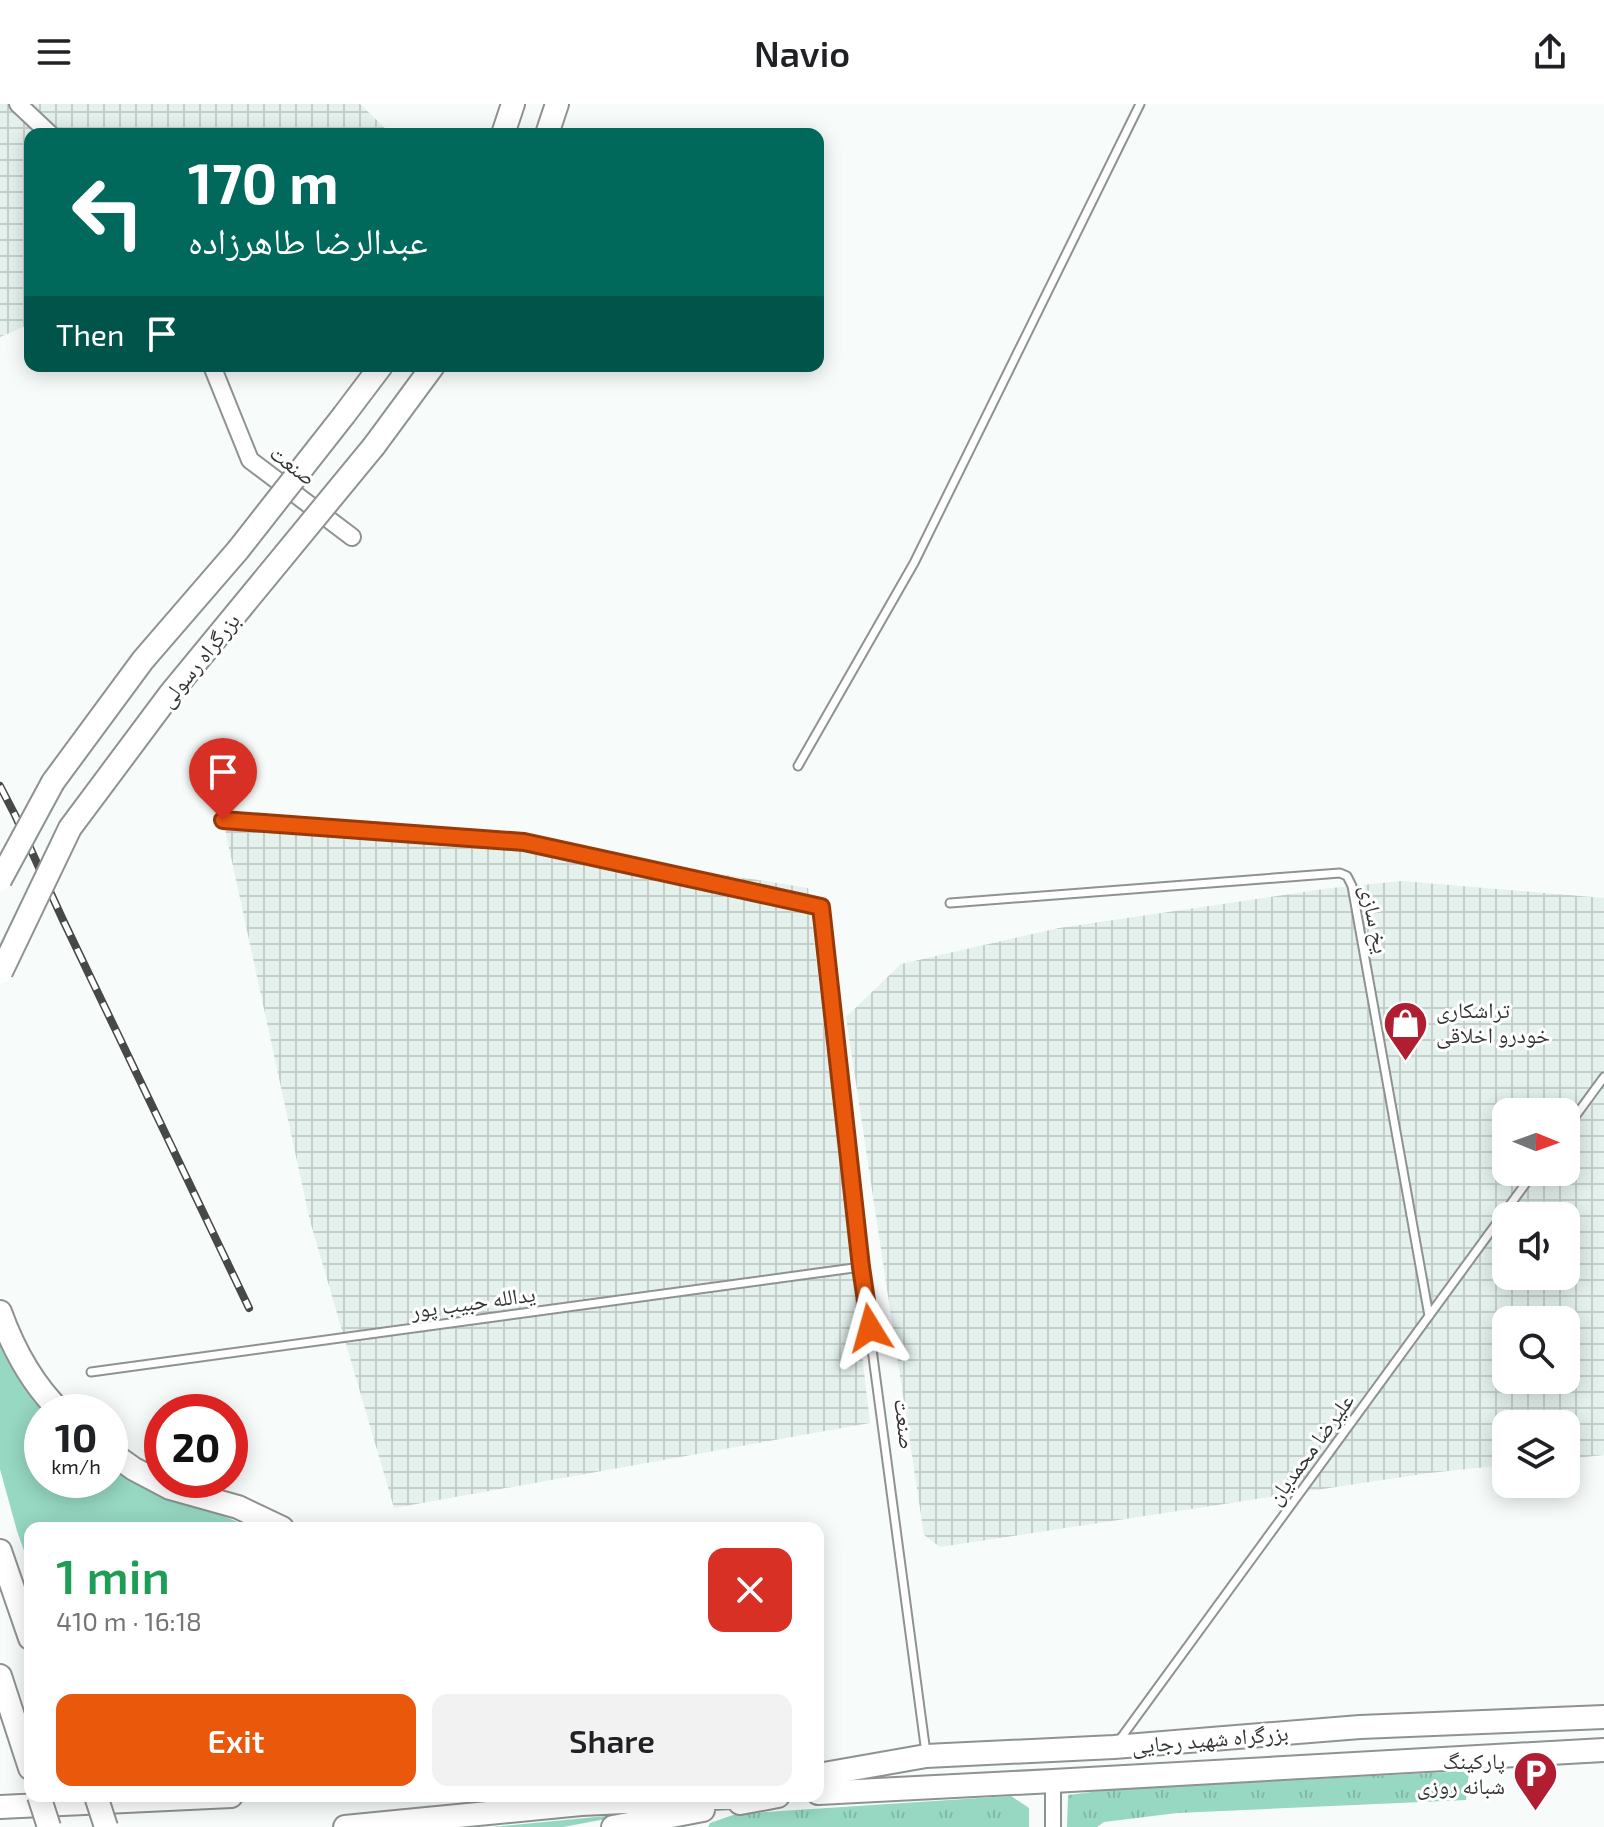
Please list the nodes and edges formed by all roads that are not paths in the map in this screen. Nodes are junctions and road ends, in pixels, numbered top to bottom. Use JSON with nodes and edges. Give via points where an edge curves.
{"nodes":[{"id":1,"x":18,"y":104,"type":"edge"},
{"id":2,"x":513,"y":104,"type":"edge"},
{"id":3,"x":557,"y":104,"type":"edge"},
{"id":4,"x":1140,"y":104,"type":"edge"},
{"id":5,"x":44,"y":128,"type":"edge"},
{"id":6,"x":505,"y":128,"type":"edge"},
{"id":7,"x":549,"y":128,"type":"edge"},
{"id":8,"x":214,"y":372,"type":"edge"},
{"id":9,"x":376,"y":372,"type":"edge"},
{"id":10,"x":429,"y":372,"type":"edge"},
{"id":11,"x":352,"y":537,"type":"dead end"},
{"id":12,"x":798,"y":766,"type":"dead end"},
{"id":13,"x":223,"y":820,"type":"dead end"},
{"id":14,"x":0,"y":880,"type":"edge"},
{"id":15,"x":950,"y":903,"type":"dead end"},
{"id":16,"x":0,"y":976,"type":"edge"},
{"id":17,"x":1604,"y":1077,"type":"edge"},
{"id":18,"x":1580,"y":1110,"type":"edge"},
{"id":19,"x":1524,"y":1186,"type":"edge"},
{"id":20,"x":861,"y":1267,"type":"junction"},
{"id":21,"x":0,"y":1312,"type":"edge"},
{"id":22,"x":1429,"y":1316,"type":"junction"},
{"id":23,"x":91,"y":1372,"type":"dead end"},
{"id":24,"x":46,"y":1394,"type":"edge"},
{"id":25,"x":128,"y":1465,"type":"edge"},
{"id":26,"x":269,"y":1522,"type":"edge"},
{"id":27,"x":0,"y":1551,"type":"edge"},
{"id":28,"x":24,"y":1621,"type":"edge"},
{"id":29,"x":1,"y":1681,"type":"edge"},
{"id":30,"x":1604,"y":1717,"type":"edge"},
{"id":31,"x":1114,"y":1747,"type":"junction"},
{"id":32,"x":24,"y":1750,"type":"edge"},
{"id":33,"x":1604,"y":1750,"type":"edge"},
{"id":34,"x":926,"y":1756,"type":"junction"},
{"id":35,"x":824,"y":1774,"type":"edge"},
{"id":36,"x":1053,"y":1781,"type":"junction"},
{"id":37,"x":824,"y":1793,"type":"edge"},
{"id":38,"x":41,"y":1802,"type":"edge"},
{"id":39,"x":98,"y":1802,"type":"edge"},
{"id":40,"x":98,"y":1802,"type":"edge"},
{"id":41,"x":624,"y":1802,"type":"edge"},
{"id":42,"x":746,"y":1802,"type":"edge"},
{"id":43,"x":0,"y":1807,"type":"edge"},
{"id":44,"x":49,"y":1827,"type":"edge"},
{"id":45,"x":106,"y":1827,"type":"edge"},
{"id":46,"x":345,"y":1827,"type":"edge"},
{"id":47,"x":613,"y":1827,"type":"edge"},
{"id":48,"x":1053,"y":1827,"type":"edge"}],
"edges":[{"from":1,"to":5,"type":"street"},
{"from":2,"to":6,"type":"highway"},
{"from":3,"to":7,"type":"highway"},
{"from":4,"to":12,"type":"lane","via":[[914,563]]},
{"from":8,"to":11,"type":"street","name":"صنعت","via":[[250,460]]},
{"from":9,"to":14,"type":"highway","name":"بزرگراه رسولی","bridge":true,"via":[[238,550],[143,660],[53,782]]},
{"from":10,"to":16,"type":"highway","name":"بزرگراه رسولی","bridge":true,"via":[[170,694],[70,828]]},
{"from":13,"to":20,"type":"lane","name":"صنعت","via":[[524,842],[821,907]]},
{"from":15,"to":22,"type":"lane","name":"یخ سازی","via":[[1347,876]]},
{"from":17,"to":18,"type":"lane"},
{"from":19,"to":22,"type":"lane","name":"علیرضا محمدیان"},
{"from":20,"to":23,"type":"lane","name":"یدالله حبیب پور"},
{"from":20,"to":34,"type":"lane","name":"صنعت"},
{"from":21,"to":24,"type":"highway","via":[[21,1360]]},
{"from":22,"to":31,"type":"lane","name":"علیرضا محمدیان"},
{"from":25,"to":26,"type":"highway","via":[[170,1488],[238,1507]]},
{"from":27,"to":28,"type":"highway"},
{"from":29,"to":32,"type":"highway"},
{"from":30,"to":31,"type":"highway","name":"بزرگراه شهید رجایی","via":[[1360,1727]]},
{"from":31,"to":34,"type":"highway","name":"بزرگراه شهید رجایی"},
{"from":33,"to":36,"type":"highway","name":"بزرگراه شهید رجایی"},
{"from":34,"to":35,"type":"highway","name":"بزرگراه شهید رجایی"},
{"from":36,"to":37,"type":"highway","name":"بزرگراه شهید رجایی"},
{"from":36,"to":48,"type":"street"},
{"from":38,"to":44,"type":"highway","bridge":true},
{"from":39,"to":45,"type":"highway","bridge":true},
{"from":40,"to":43,"type":"highway"},
{"from":41,"to":46,"type":"highway"},
{"from":42,"to":47,"type":"highway"}]}
